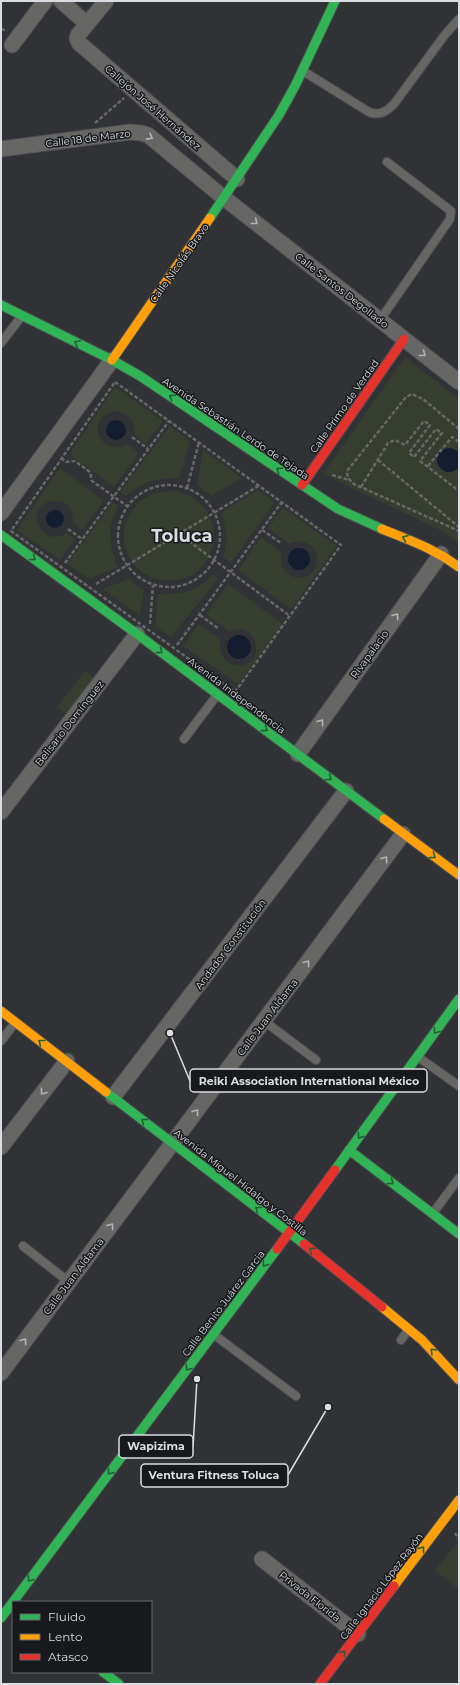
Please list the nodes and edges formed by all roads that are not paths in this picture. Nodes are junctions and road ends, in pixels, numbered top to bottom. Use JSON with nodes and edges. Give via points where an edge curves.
{"nodes":[{"id":1,"x":44,"y":1,"type":"edge"},
{"id":2,"x":61,"y":1,"type":"edge"},
{"id":3,"x":106,"y":1,"type":"edge"},
{"id":4,"x":335,"y":1,"type":"edge"},
{"id":5,"x":459,"y":19,"type":"edge"},
{"id":6,"x":83,"y":28,"type":"junction"},
{"id":7,"x":12,"y":46,"type":"dead end"},
{"id":8,"x":302,"y":71,"type":"junction"},
{"id":9,"x":1,"y":148,"type":"edge"},
{"id":10,"x":387,"y":162,"type":"dead end"},
{"id":11,"x":237,"y":179,"type":"junction"},
{"id":12,"x":224,"y":198,"type":"junction"},
{"id":13,"x":1,"y":305,"type":"edge"},
{"id":14,"x":22,"y":316,"type":"junction"},
{"id":15,"x":380,"y":320,"type":"junction"},
{"id":16,"x":404,"y":339,"type":"junction"},
{"id":17,"x":1,"y":343,"type":"edge"},
{"id":18,"x":112,"y":360,"type":"junction"},
{"id":19,"x":459,"y":382,"type":"edge"},
{"id":20,"x":302,"y":485,"type":"junction"},
{"id":21,"x":1,"y":513,"type":"edge"},
{"id":22,"x":1,"y":536,"type":"edge"},
{"id":23,"x":441,"y":554,"type":"junction"},
{"id":24,"x":459,"y":567,"type":"edge"},
{"id":25,"x":140,"y":632,"type":"junction"},
{"id":26,"x":98,"y":675,"type":"dead end"},
{"id":27,"x":218,"y":694,"type":"junction"},
{"id":28,"x":184,"y":739,"type":"dead end"},
{"id":29,"x":298,"y":754,"type":"junction"},
{"id":30,"x":346,"y":791,"type":"junction"},
{"id":31,"x":1,"y":812,"type":"edge"},
{"id":32,"x":403,"y":834,"type":"junction"},
{"id":33,"x":459,"y":875,"type":"edge"},
{"id":34,"x":459,"y":1000,"type":"edge"},
{"id":35,"x":1,"y":1011,"type":"edge"},
{"id":36,"x":264,"y":1021,"type":"junction"},
{"id":37,"x":16,"y":1022,"type":"junction"},
{"id":38,"x":1,"y":1041,"type":"edge"},
{"id":39,"x":418,"y":1056,"type":"junction"},
{"id":40,"x":316,"y":1060,"type":"dead end"},
{"id":41,"x":67,"y":1061,"type":"junction"},
{"id":42,"x":459,"y":1086,"type":"edge"},
{"id":43,"x":113,"y":1097,"type":"junction"},
{"id":44,"x":172,"y":1143,"type":"junction"},
{"id":45,"x":1,"y":1147,"type":"edge"},
{"id":46,"x":349,"y":1150,"type":"junction"},
{"id":47,"x":459,"y":1178,"type":"edge"},
{"id":48,"x":433,"y":1214,"type":"junction"},
{"id":49,"x":289,"y":1233,"type":"junction"},
{"id":50,"x":459,"y":1234,"type":"edge"},
{"id":51,"x":23,"y":1246,"type":"dead end"},
{"id":52,"x":69,"y":1282,"type":"junction"},
{"id":53,"x":410,"y":1329,"type":"junction"},
{"id":54,"x":213,"y":1334,"type":"junction"},
{"id":55,"x":401,"y":1340,"type":"dead end"},
{"id":56,"x":1,"y":1373,"type":"edge"},
{"id":57,"x":459,"y":1380,"type":"edge"},
{"id":58,"x":296,"y":1396,"type":"dead end"},
{"id":59,"x":459,"y":1500,"type":"edge"},
{"id":60,"x":262,"y":1559,"type":"dead end"},
{"id":61,"x":10,"y":1602,"type":"edge"},
{"id":62,"x":1,"y":1618,"type":"edge"},
{"id":63,"x":358,"y":1634,"type":"junction"},
{"id":64,"x":104,"y":1673,"type":"edge"},
{"id":65,"x":119,"y":1684,"type":"edge"},
{"id":66,"x":320,"y":1684,"type":"edge"}],
"edges":[{"from":1,"to":7,"type":"street"},
{"from":2,"to":6,"type":"street"},
{"from":3,"to":6,"type":"street"},
{"from":4,"to":8,"type":"main road","name":"Calle Nicolás Bravo"},
{"from":5,"to":8,"type":"lane","via":[[394,104],[384,112],[369,112]]},
{"from":6,"to":11,"type":"street","name":"Callejón José Hernández","via":[[77,38],[79,43]]},
{"from":8,"to":11,"type":"main road","name":"Calle Nicolás Bravo","via":[[279,115]]},
{"from":9,"to":12,"type":"street","name":"Calle 18 de Marzo","one_way":true,"via":[[130,132],[148,135]]},
{"from":10,"to":15,"type":"lane","via":[[451,211],[450,219]]},
{"from":11,"to":12,"type":"main road","name":"Calle Nicolás Bravo"},
{"from":12,"to":15,"type":"street","name":"Calle Santos Degollado","one_way":true},
{"from":12,"to":18,"type":"main road","name":"Calle Nicolás Bravo"},
{"from":13,"to":14,"type":"main road","name":"Avenida Sebastián Lerdo de Tejada"},
{"from":14,"to":17,"type":"lane"},
{"from":18,"to":14,"type":"main road","name":"Avenida Sebastián Lerdo de Tejada","one_way":true},
{"from":15,"to":16,"type":"street","name":"Calle Santos Degollado"},
{"from":16,"to":19,"type":"street","name":"Calle Santos Degollado","one_way":true},
{"from":16,"to":20,"type":"main road","name":"Calle Primo de Verdad"},
{"from":20,"to":18,"type":"main road","name":"Avenida Sebastián Lerdo de Tejada","one_way":true,"via":[[166,392]]},
{"from":18,"to":21,"type":"street","name":"Calle Nicolás Bravo"},
{"from":23,"to":20,"type":"main road","name":"Avenida Sebastián Lerdo de Tejada","one_way":true,"via":[[338,509]]},
{"from":22,"to":25,"type":"main road","name":"Avenida Independencia","one_way":true},
{"from":23,"to":24,"type":"main road","name":"Avenida Sebastián Lerdo de Tejada"},
{"from":29,"to":23,"type":"street","name":"Rivapalacio","one_way":true},
{"from":25,"to":26,"type":"lane"},
{"from":25,"to":27,"type":"main road","name":"Avenida Independencia","one_way":true},
{"from":25,"to":31,"type":"street","name":"Belisario Domínguez"},
{"from":27,"to":28,"type":"lane"},
{"from":27,"to":29,"type":"main road","name":"Avenida Independencia","one_way":true},
{"from":29,"to":30,"type":"main road","name":"Avenida Independencia","one_way":true},
{"from":30,"to":32,"type":"main road","name":"Avenida Independencia"},
{"from":30,"to":43,"type":"street","name":"Andador Constitución"},
{"from":32,"to":33,"type":"main road","name":"Avenida Independencia","one_way":true},
{"from":36,"to":32,"type":"street","name":"Calle Juan Aldama","one_way":true},
{"from":34,"to":39,"type":"main road","name":"Calle Benito Juárez Garcia","one_way":true},
{"from":35,"to":37,"type":"main road","name":"Avenida Miguel Hidalgo y Costilla"},
{"from":36,"to":40,"type":"lane"},
{"from":44,"to":36,"type":"street","name":"Calle Juan Aldama","one_way":true},
{"from":37,"to":38,"type":"lane"},
{"from":41,"to":37,"type":"main road","name":"Avenida Miguel Hidalgo y Costilla","one_way":true},
{"from":39,"to":42,"type":"lane"},
{"from":39,"to":46,"type":"main road","name":"Calle Benito Juárez Garcia","one_way":true},
{"from":41,"to":43,"type":"main road","name":"Avenida Miguel Hidalgo y Costilla"},
{"from":41,"to":45,"type":"street","one_way":true},
{"from":44,"to":43,"type":"main road","name":"Avenida Miguel Hidalgo y Costilla","one_way":true},
{"from":49,"to":44,"type":"main road","name":"Avenida Miguel Hidalgo y Costilla","one_way":true},
{"from":52,"to":44,"type":"street","name":"Calle Juan Aldama","one_way":true},
{"from":46,"to":48,"type":"main road","one_way":true},
{"from":46,"to":49,"type":"main road","name":"Calle Benito Juárez Garcia"},
{"from":47,"to":48,"type":"lane"},
{"from":48,"to":50,"type":"main road"},
{"from":53,"to":49,"type":"main road","name":"Avenida Miguel Hidalgo y Costilla","one_way":true},
{"from":49,"to":54,"type":"main road","name":"Calle Benito Juárez Garcia","one_way":true},
{"from":51,"to":52,"type":"lane"},
{"from":56,"to":52,"type":"street","name":"Calle Juan Aldama","one_way":true},
{"from":53,"to":55,"type":"lane"},
{"from":57,"to":53,"type":"main road","name":"Avenida Miguel Hidalgo y Costilla","one_way":true},
{"from":54,"to":58,"type":"lane"},
{"from":54,"to":61,"type":"main road","name":"Calle Benito Juárez Garcia","one_way":true},
{"from":63,"to":59,"type":"main road","name":"Calle Ignacio López Rayón","one_way":true},
{"from":60,"to":63,"type":"street","name":"Privada Florida"},
{"from":61,"to":62,"type":"main road","name":"Calle Benito Juárez Garcia"},
{"from":66,"to":63,"type":"main road","name":"Calle Ignacio López Rayón","one_way":true},
{"from":64,"to":65,"type":"main road"}]}
